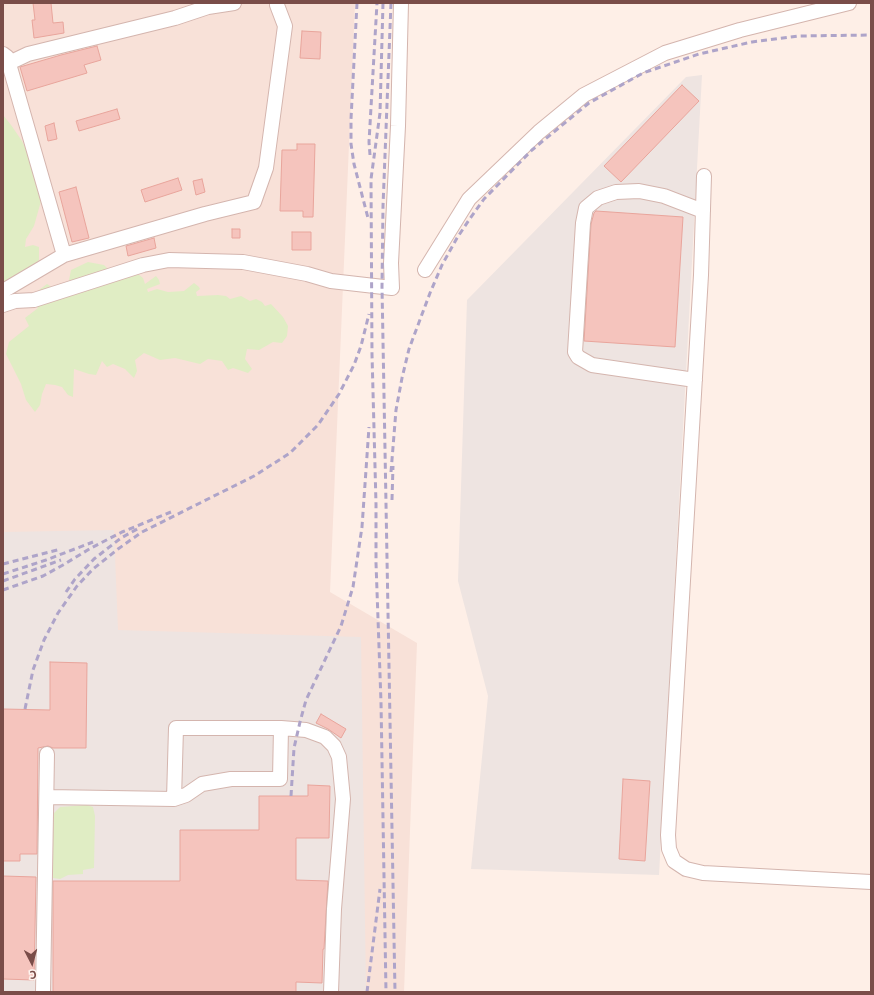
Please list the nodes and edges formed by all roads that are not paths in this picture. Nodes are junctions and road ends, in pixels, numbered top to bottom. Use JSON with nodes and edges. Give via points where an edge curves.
{"nodes":[{"id":1,"x":234,"y":3,"type":"edge"},
{"id":2,"x":401,"y":3,"type":"edge"},
{"id":3,"x":849,"y":3,"type":"edge"},
{"id":4,"x":275,"y":4,"type":"edge"},
{"id":5,"x":6,"y":58,"type":"edge"},
{"id":6,"x":704,"y":176,"type":"dead end"},
{"id":7,"x":703,"y":211,"type":"junction"},
{"id":8,"x":64,"y":255,"type":"junction"},
{"id":9,"x":425,"y":270,"type":"dead end"},
{"id":10,"x":3,"y":291,"type":"edge"},
{"id":11,"x":3,"y":305,"type":"edge"},
{"id":12,"x":695,"y":380,"type":"junction"},
{"id":13,"x":281,"y":728,"type":"junction"},
{"id":14,"x":47,"y":754,"type":"dead end"},
{"id":15,"x":47,"y":797,"type":"junction"},
{"id":16,"x":174,"y":799,"type":"junction"},
{"id":17,"x":871,"y":882,"type":"edge"},
{"id":18,"x":43,"y":992,"type":"edge"},
{"id":19,"x":331,"y":992,"type":"edge"}],
"edges":[{"from":1,"to":5,"type":"street","via":[[208,7],[175,18]]},
{"from":2,"to":11,"type":"street","via":[[392,288],[331,281],[243,262],[169,260],[143,265],[34,300],[15,301]]},
{"from":3,"to":9,"type":"street","via":[[747,28],[665,53],[584,95],[539,132],[469,199]]},
{"from":4,"to":8,"type":"street","via":[[285,26],[266,168],[254,202]]},
{"from":5,"to":8,"type":"street"},
{"from":6,"to":7,"type":"street"},
{"from":7,"to":12,"type":"street","via":[[702,275]]},
{"from":7,"to":12,"type":"street","via":[[664,196],[639,192],[616,192],[598,198],[586,208],[575,352],[578,357],[592,365]]},
{"from":8,"to":10,"type":"street"},
{"from":12,"to":17,"type":"street","via":[[669,849],[674,861],[703,873]]},
{"from":13,"to":16,"type":"street","via":[[280,780],[224,780],[202,784],[186,795]]},
{"from":13,"to":16,"type":"street","via":[[176,728]]},
{"from":13,"to":19,"type":"street","via":[[306,730],[325,737],[334,746],[339,757],[343,799],[334,909]]},
{"from":14,"to":15,"type":"street"},
{"from":15,"to":16,"type":"street"},
{"from":15,"to":18,"type":"street"}]}
